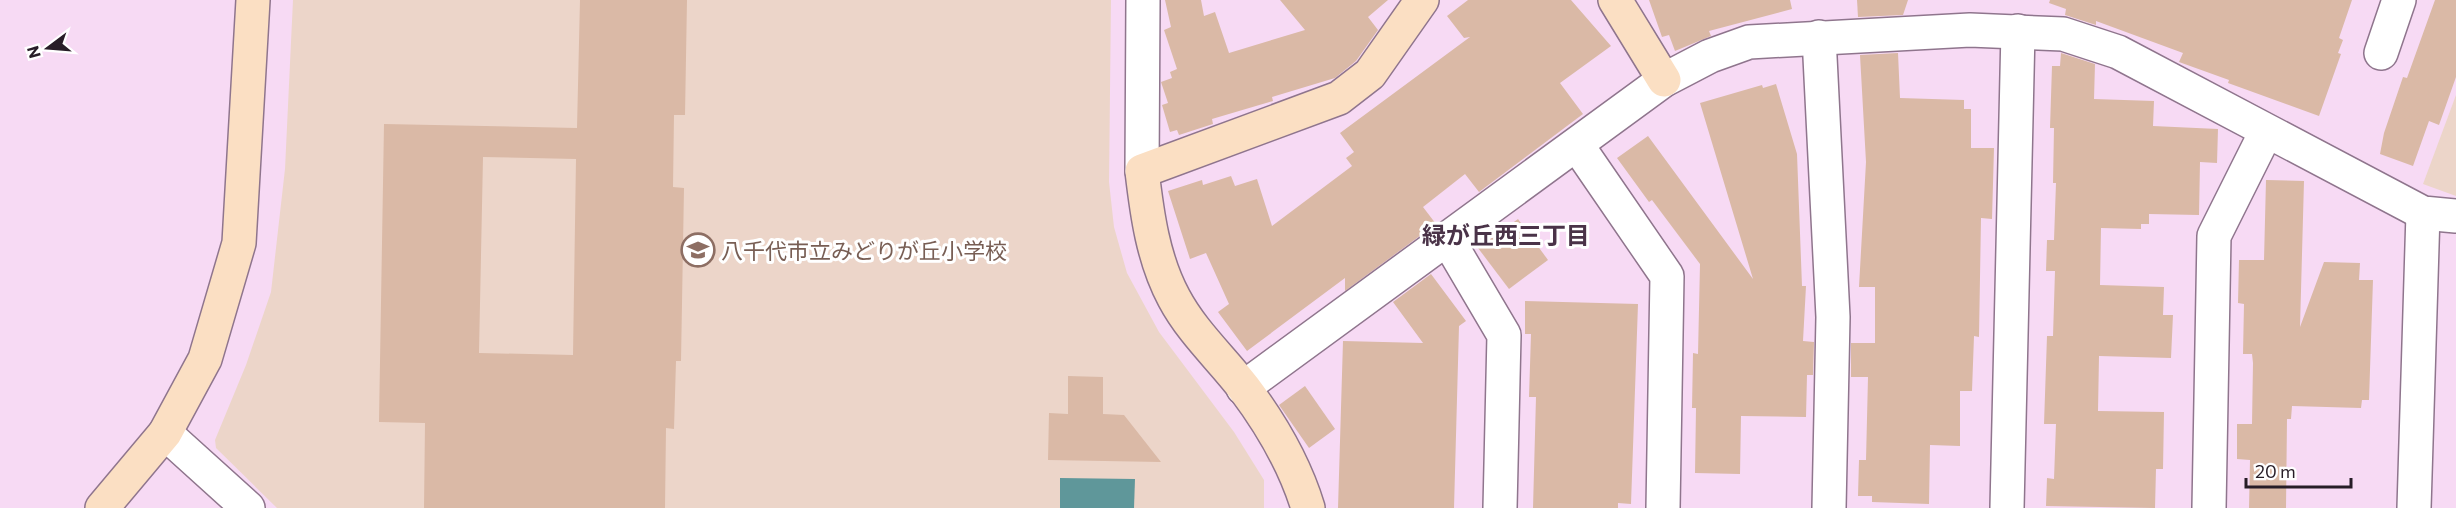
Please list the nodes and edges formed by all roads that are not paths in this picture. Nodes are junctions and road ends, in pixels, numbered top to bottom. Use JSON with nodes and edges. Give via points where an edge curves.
{"nodes":[{"id":1,"x":253,"y":0,"type":"edge"},
{"id":2,"x":1143,"y":0,"type":"edge"},
{"id":3,"x":1422,"y":0,"type":"edge"},
{"id":4,"x":1616,"y":0,"type":"edge"},
{"id":5,"x":2399,"y":0,"type":"edge"},
{"id":6,"x":2018,"y":31,"type":"junction"},
{"id":7,"x":1819,"y":37,"type":"junction"},
{"id":8,"x":2381,"y":53,"type":"dead end"},
{"id":9,"x":1664,"y":80,"type":"junction"},
{"id":10,"x":2266,"y":132,"type":"junction"},
{"id":11,"x":1577,"y":145,"type":"junction"},
{"id":12,"x":1142,"y":171,"type":"junction"},
{"id":13,"x":2423,"y":213,"type":"junction"},
{"id":14,"x":2456,"y":216,"type":"edge"},
{"id":15,"x":1448,"y":240,"type":"junction"},
{"id":16,"x":1243,"y":388,"type":"junction"},
{"id":17,"x":165,"y":433,"type":"junction"},
{"id":18,"x":102,"y":508,"type":"edge"},
{"id":19,"x":248,"y":508,"type":"edge"},
{"id":20,"x":1308,"y":508,"type":"edge"},
{"id":21,"x":1500,"y":508,"type":"edge"},
{"id":22,"x":1663,"y":508,"type":"edge"},
{"id":23,"x":1829,"y":508,"type":"edge"},
{"id":24,"x":2007,"y":508,"type":"edge"},
{"id":25,"x":2209,"y":508,"type":"edge"},
{"id":26,"x":2415,"y":508,"type":"edge"}],
"edges":[{"from":1,"to":17,"type":"street","via":[[239,243],[205,359]]},
{"from":2,"to":12,"type":"street"},
{"from":3,"to":12,"type":"street","via":[[1370,74],[1339,98]]},
{"from":4,"to":9,"type":"street"},
{"from":5,"to":8,"type":"street"},
{"from":6,"to":7,"type":"street"},
{"from":6,"to":10,"type":"street","via":[[2063,34],[2118,52]]},
{"from":6,"to":24,"type":"street"},
{"from":7,"to":9,"type":"street","via":[[1749,42],[1710,56]]},
{"from":7,"to":23,"type":"street","via":[[1833,317]]},
{"from":9,"to":11,"type":"street"},
{"from":10,"to":13,"type":"street"},
{"from":10,"to":25,"type":"street","via":[[2214,236]]},
{"from":11,"to":15,"type":"street"},
{"from":11,"to":22,"type":"street","via":[[1667,276]]},
{"from":12,"to":16,"type":"street","via":[[1150,230],[1174,298]]},
{"from":13,"to":14,"type":"street"},
{"from":13,"to":26,"type":"street"},
{"from":15,"to":16,"type":"street"},
{"from":15,"to":21,"type":"street","via":[[1504,335]]},
{"from":16,"to":20,"type":"street","via":[[1288,457]]},
{"from":17,"to":18,"type":"street"},
{"from":17,"to":19,"type":"street"}]}
